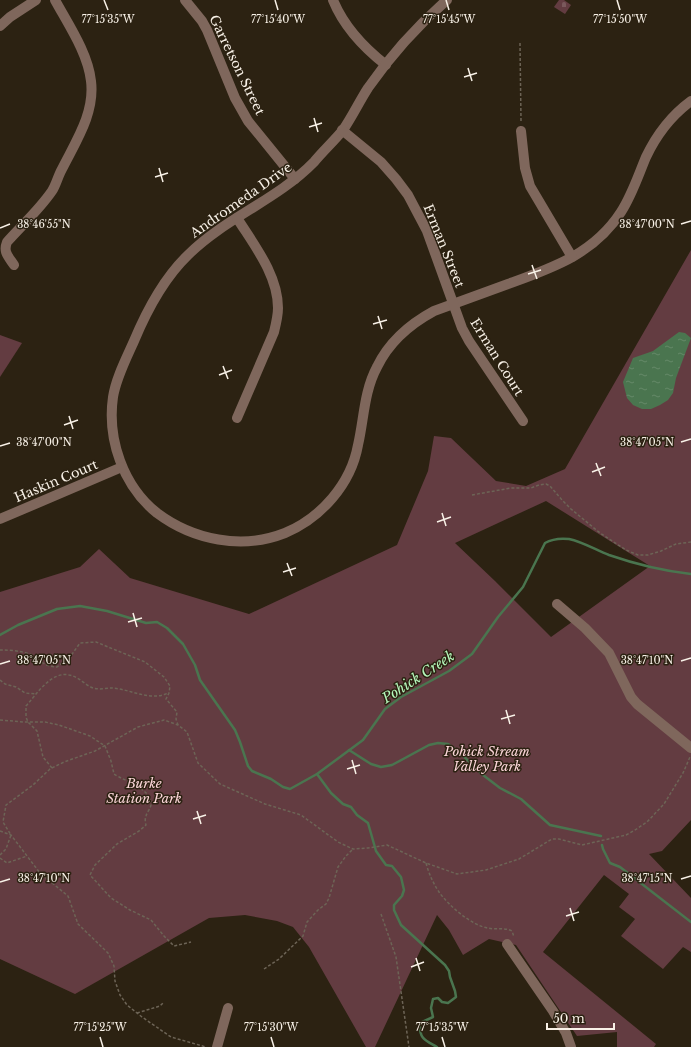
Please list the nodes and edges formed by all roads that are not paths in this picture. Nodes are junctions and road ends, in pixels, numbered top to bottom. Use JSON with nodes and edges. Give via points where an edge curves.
{"nodes":[{"id":1,"x":36,"y":0,"type":"edge"},
{"id":2,"x":55,"y":0,"type":"edge"},
{"id":3,"x":185,"y":0,"type":"edge"},
{"id":4,"x":333,"y":0,"type":"edge"},
{"id":5,"x":447,"y":0,"type":"edge"},
{"id":6,"x":0,"y":26,"type":"edge"},
{"id":7,"x":386,"y":65,"type":"junction"},
{"id":8,"x":691,"y":101,"type":"edge"},
{"id":9,"x":342,"y":130,"type":"junction"},
{"id":10,"x":521,"y":131,"type":"road end"},
{"id":11,"x":295,"y":179,"type":"junction"},
{"id":12,"x":237,"y":218,"type":"junction"},
{"id":13,"x":572,"y":258,"type":"junction"},
{"id":14,"x":14,"y":265,"type":"dead end"},
{"id":15,"x":454,"y":304,"type":"junction"},
{"id":16,"x":237,"y":418,"type":"dead end"},
{"id":17,"x":523,"y":421,"type":"dead end"},
{"id":18,"x":122,"y":467,"type":"junction"},
{"id":19,"x":0,"y":519,"type":"edge"},
{"id":20,"x":557,"y":604,"type":"dead end"},
{"id":21,"x":691,"y":748,"type":"edge"},
{"id":22,"x":508,"y":946,"type":"road end"},
{"id":23,"x":228,"y":1008,"type":"dead end"},
{"id":24,"x":217,"y":1047,"type":"edge"},
{"id":25,"x":571,"y":1047,"type":"edge"}],
"edges":[{"from":1,"to":6,"type":"street"},
{"from":2,"to":14,"type":"street","via":[[87,63],[92,97],[83,127],[53,190],[4,248]]},
{"from":3,"to":11,"type":"street","name":"Garretson Street","via":[[208,30],[235,98],[248,121]]},
{"from":4,"to":7,"type":"street","via":[[348,29],[368,51]]},
{"from":5,"to":7,"type":"street","name":"Andromeda Drive","via":[[412,34]]},
{"from":7,"to":9,"type":"street","name":"Andromeda Drive","via":[[367,89]]},
{"from":8,"to":13,"type":"street","name":"Andromeda Drive","via":[[663,129],[653,145],[633,192],[620,213],[598,239]]},
{"from":9,"to":11,"type":"street","name":"Andromeda Drive"},
{"from":9,"to":15,"type":"street","name":"Erman Street","via":[[381,162],[408,195],[427,231]]},
{"from":10,"to":13,"type":"street","via":[[524,168],[530,186]]},
{"from":11,"to":12,"type":"street","name":"Andromeda Drive"},
{"from":12,"to":16,"type":"street","via":[[270,272],[278,308],[274,332]]},
{"from":12,"to":18,"type":"street","name":"Andromeda Drive","via":[[186,257],[166,280],[147,311],[114,395],[113,431]]},
{"from":13,"to":15,"type":"street","name":"Andromeda Drive"},
{"from":15,"to":17,"type":"street","name":"Erman Court","via":[[469,341]]},
{"from":15,"to":18,"type":"street","name":"Andromeda Drive","via":[[418,320],[400,334],[386,351],[369,385],[358,446],[349,473],[326,505],[293,529],[268,538],[242,542],[217,540],[192,533],[171,523],[152,508],[136,491]]},
{"from":18,"to":19,"type":"street","name":"Haskin Court"},
{"from":20,"to":21,"type":"street","via":[[609,653],[637,704]]},
{"from":22,"to":25,"type":"street","via":[[553,1011]]},
{"from":23,"to":24,"type":"street"}]}
